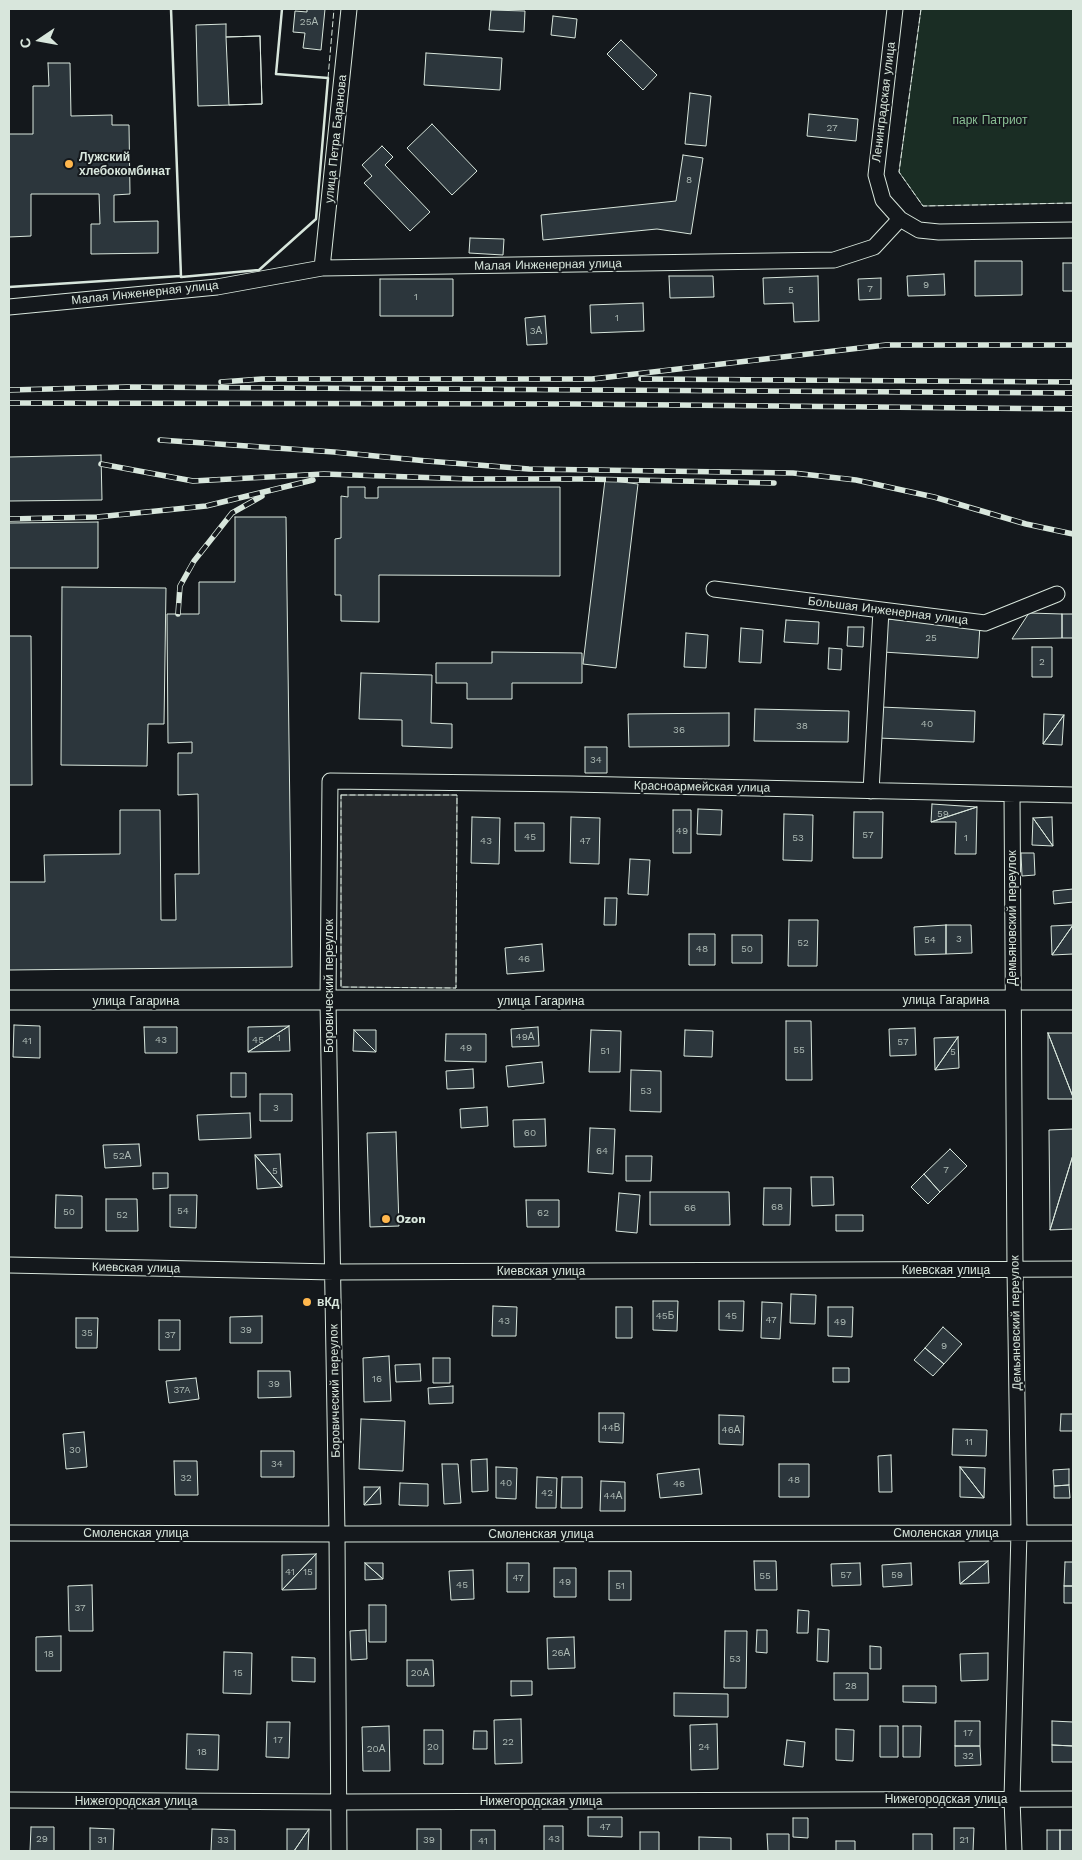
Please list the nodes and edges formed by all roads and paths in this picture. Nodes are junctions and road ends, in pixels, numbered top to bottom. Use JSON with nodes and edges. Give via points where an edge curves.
{"nodes":[{"id":1,"x":350,"y":9,"type":"edge"},
{"id":2,"x":895,"y":9,"type":"edge"},
{"id":3,"x":900,"y":219,"type":"junction"},
{"id":4,"x":1073,"y":230,"type":"edge"},
{"id":5,"x":322,"y":268,"type":"junction"},
{"id":6,"x":9,"y":306,"type":"edge"},
{"id":7,"x":714,"y":589,"type":"dead end"},
{"id":8,"x":1056,"y":594,"type":"dead end"},
{"id":9,"x":880,"y":610,"type":"junction"},
{"id":10,"x":330,"y":781,"type":"joint"},
{"id":11,"x":871,"y":791,"type":"junction"},
{"id":12,"x":1012,"y":794,"type":"junction"},
{"id":13,"x":1073,"y":795,"type":"edge"},
{"id":14,"x":9,"y":1000,"type":"edge"},
{"id":15,"x":1013,"y":1000,"type":"junction"},
{"id":16,"x":1073,"y":1000,"type":"edge"},
{"id":17,"x":328,"y":1001,"type":"junction"},
{"id":18,"x":9,"y":1265,"type":"edge"},
{"id":19,"x":1015,"y":1269,"type":"junction"},
{"id":20,"x":1073,"y":1269,"type":"edge"},
{"id":21,"x":334,"y":1272,"type":"junction"},
{"id":22,"x":1019,"y":1532,"type":"junction"},
{"id":23,"x":9,"y":1533,"type":"edge"},
{"id":24,"x":1073,"y":1533,"type":"edge"},
{"id":25,"x":337,"y":1534,"type":"junction"},
{"id":26,"x":1012,"y":1799,"type":"junction"},
{"id":27,"x":1073,"y":1799,"type":"edge"},
{"id":28,"x":9,"y":1800,"type":"edge"},
{"id":29,"x":339,"y":1802,"type":"junction"},
{"id":30,"x":339,"y":1851,"type":"edge"},
{"id":31,"x":1014,"y":1851,"type":"edge"}],
"edges":[{"from":1,"to":5,"type":"street","name":"улица Петра Баранова"},
{"from":2,"to":3,"type":"street","name":"Ленинградская улица","via":[[876,175],[883,200]]},
{"from":3,"to":4,"type":"street","via":[[919,230],[939,232]]},
{"from":3,"to":5,"type":"street","name":"Малая Инженерная улица","via":[[874,247],[834,260]]},
{"from":5,"to":6,"type":"street","name":"Малая Инженерная улица","via":[[217,287]]},
{"from":7,"to":9,"type":"street","name":"Большая Инженерная улица"},
{"from":8,"to":9,"type":"street","name":"Большая Инженерная улица","via":[[985,623]]},
{"from":9,"to":11,"type":"street"},
{"from":10,"to":11,"type":"street","name":"Красноармейская улица"},
{"from":10,"to":17,"type":"street","name":"Боровический переулок"},
{"from":11,"to":12,"type":"street","name":"Красноармейская улица"},
{"from":12,"to":13,"type":"street","name":"Красноармейская улица"},
{"from":12,"to":15,"type":"street","name":"Демьяновский переулок"},
{"from":14,"to":17,"type":"street","name":"улица Гагарина"},
{"from":15,"to":16,"type":"street","name":"улица Гагарина"},
{"from":15,"to":17,"type":"street","name":"улица Гагарина"},
{"from":15,"to":19,"type":"street","name":"Демьяновский переулок"},
{"from":17,"to":21,"type":"street","name":"Боровический переулок"},
{"from":18,"to":21,"type":"street","name":"Киевская улица"},
{"from":19,"to":20,"type":"street","name":"Киевская улица"},
{"from":19,"to":21,"type":"street","name":"Киевская улица"},
{"from":19,"to":22,"type":"street","name":"Демьяновский переулок"},
{"from":21,"to":25,"type":"street","name":"Боровический переулок"},
{"from":22,"to":24,"type":"street","name":"Смоленская улица"},
{"from":22,"to":25,"type":"street","name":"Смоленская улица"},
{"from":22,"to":26,"type":"street","name":"Демьяновский переулок"},
{"from":23,"to":25,"type":"street","name":"Смоленская улица"},
{"from":25,"to":29,"type":"street","name":"Боровический переулок"},
{"from":26,"to":27,"type":"street","name":"Нижегородская улица"},
{"from":26,"to":29,"type":"street","name":"Нижегородская улица"},
{"from":26,"to":31,"type":"street","name":"Демьяновский переулок"},
{"from":28,"to":29,"type":"street","name":"Нижегородская улица"},
{"from":29,"to":30,"type":"street","name":"Боровический переулок"}]}
